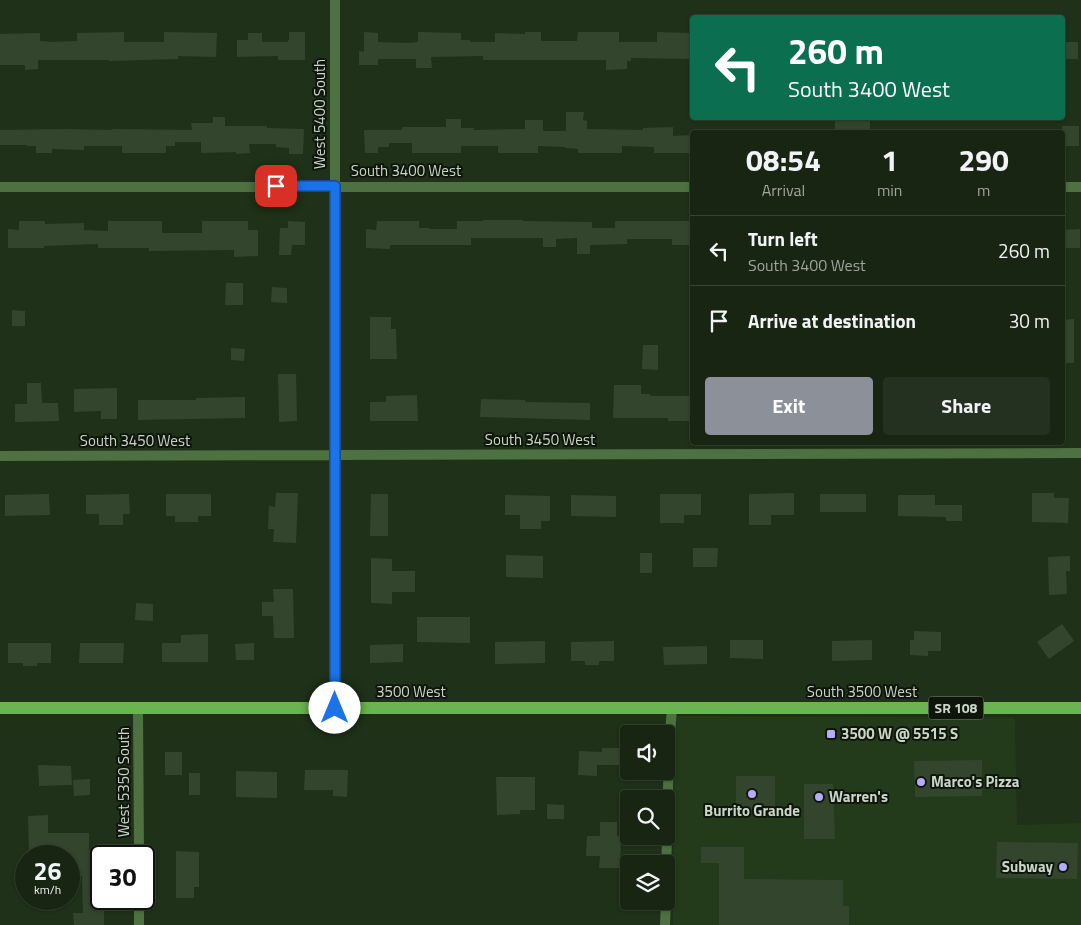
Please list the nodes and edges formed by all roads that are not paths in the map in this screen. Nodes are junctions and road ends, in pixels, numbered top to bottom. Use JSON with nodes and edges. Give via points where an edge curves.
{"nodes":[{"id":1,"x":335,"y":0,"type":"edge"},
{"id":2,"x":335,"y":186,"type":"junction"},
{"id":3,"x":0,"y":187,"type":"edge"},
{"id":4,"x":690,"y":187,"type":"edge"},
{"id":5,"x":1065,"y":187,"type":"edge"},
{"id":6,"x":1081,"y":187,"type":"edge"},
{"id":7,"x":1081,"y":453,"type":"edge"},
{"id":8,"x":0,"y":456,"type":"edge"},
{"id":9,"x":335,"y":456,"type":"junction"},
{"id":10,"x":0,"y":708,"type":"edge"},
{"id":11,"x":138,"y":708,"type":"junction"},
{"id":12,"x":335,"y":708,"type":"junction"},
{"id":13,"x":1081,"y":708,"type":"edge"},
{"id":14,"x":672,"y":709,"type":"junction"},
{"id":15,"x":139,"y":845,"type":"edge"},
{"id":16,"x":667,"y":855,"type":"edge"},
{"id":17,"x":139,"y":910,"type":"edge"},
{"id":18,"x":666,"y":910,"type":"edge"},
{"id":19,"x":139,"y":925,"type":"edge"},
{"id":20,"x":665,"y":925,"type":"edge"}],
"edges":[{"from":1,"to":2,"type":"street","name":"West 5400 South"},
{"from":2,"to":3,"type":"street","name":"South 3400 West"},
{"from":2,"to":4,"type":"street","name":"South 3400 West"},
{"from":2,"to":9,"type":"street","name":"West 5400 South"},
{"from":5,"to":6,"type":"street"},
{"from":7,"to":9,"type":"street","name":"South 3450 West"},
{"from":8,"to":9,"type":"street","name":"South 3450 West"},
{"from":9,"to":12,"type":"street","name":"West 5400 South"},
{"from":10,"to":11,"type":"main road","name":"3500 West","number":"SR 108"},
{"from":11,"to":12,"type":"main road","name":"3500 West","number":"SR 108"},
{"from":11,"to":15,"type":"street","name":"West 5350 South"},
{"from":12,"to":14,"type":"main road","name":"3500 West","number":"SR 108"},
{"from":13,"to":14,"type":"main road","name":"South 3500 West","number":"SR 108"},
{"from":14,"to":16,"type":"street"},
{"from":17,"to":19,"type":"street"},
{"from":18,"to":20,"type":"street"}]}
